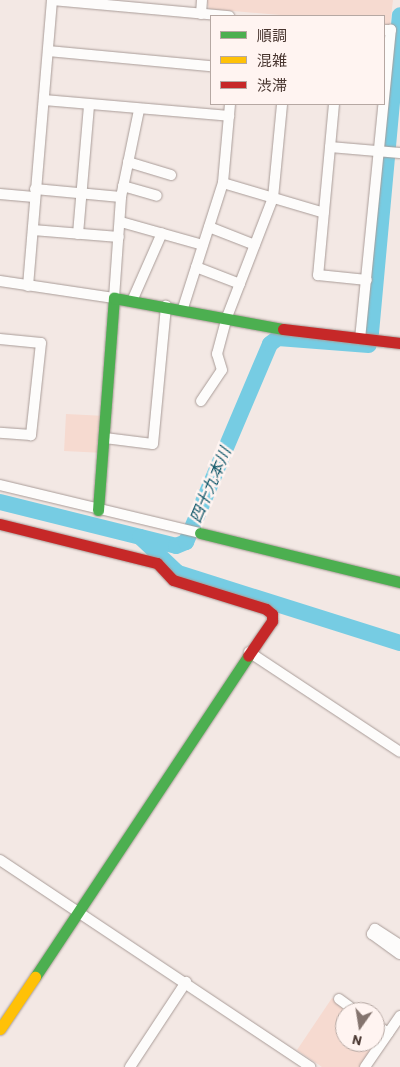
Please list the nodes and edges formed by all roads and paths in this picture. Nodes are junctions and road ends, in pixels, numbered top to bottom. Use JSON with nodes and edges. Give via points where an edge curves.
{"nodes":[{"id":1,"x":52,"y":0,"type":"edge"},
{"id":2,"x":202,"y":0,"type":"edge"},
{"id":3,"x":201,"y":14,"type":"junction"},
{"id":4,"x":215,"y":15,"type":"edge"},
{"id":5,"x":385,"y":30,"type":"edge"},
{"id":6,"x":48,"y":51,"type":"junction"},
{"id":7,"x":210,"y":66,"type":"edge"},
{"id":8,"x":44,"y":100,"type":"junction"},
{"id":9,"x":385,"y":102,"type":"edge"},
{"id":10,"x":89,"y":105,"type":"junction"},
{"id":11,"x":230,"y":105,"type":"edge"},
{"id":12,"x":282,"y":105,"type":"edge"},
{"id":13,"x":334,"y":105,"type":"edge"},
{"id":14,"x":385,"y":105,"type":"edge"},
{"id":15,"x":139,"y":110,"type":"junction"},
{"id":16,"x":229,"y":116,"type":"junction"},
{"id":17,"x":330,"y":147,"type":"junction"},
{"id":18,"x":381,"y":150,"type":"junction"},
{"id":19,"x":398,"y":153,"type":"edge"},
{"id":20,"x":128,"y":162,"type":"junction"},
{"id":21,"x":170,"y":176,"type":"dead end"},
{"id":22,"x":223,"y":184,"type":"junction"},
{"id":23,"x":124,"y":186,"type":"junction"},
{"id":24,"x":35,"y":193,"type":"junction"},
{"id":25,"x":82,"y":193,"type":"junction"},
{"id":26,"x":0,"y":194,"type":"edge"},
{"id":27,"x":157,"y":196,"type":"dead end"},
{"id":28,"x":121,"y":197,"type":"junction"},
{"id":29,"x":273,"y":198,"type":"junction"},
{"id":30,"x":324,"y":213,"type":"junction"},
{"id":31,"x":121,"y":222,"type":"junction"},
{"id":32,"x":209,"y":227,"type":"junction"},
{"id":33,"x":33,"y":230,"type":"junction"},
{"id":34,"x":162,"y":233,"type":"junction"},
{"id":35,"x":78,"y":234,"type":"junction"},
{"id":36,"x":119,"y":237,"type":"junction"},
{"id":37,"x":204,"y":245,"type":"junction"},
{"id":38,"x":255,"y":245,"type":"junction"},
{"id":39,"x":196,"y":268,"type":"junction"},
{"id":40,"x":367,"y":280,"type":"junction"},
{"id":41,"x":0,"y":281,"type":"edge"},
{"id":42,"x":240,"y":284,"type":"junction"},
{"id":43,"x":28,"y":286,"type":"junction"},
{"id":44,"x":114,"y":298,"type":"junction"},
{"id":45,"x":132,"y":301,"type":"junction"},
{"id":46,"x":166,"y":306,"type":"junction"},
{"id":47,"x":183,"y":308,"type":"junction"},
{"id":48,"x":227,"y":317,"type":"junction"},
{"id":49,"x":0,"y":339,"type":"edge"},
{"id":50,"x":360,"y":339,"type":"junction"},
{"id":51,"x":400,"y":343,"type":"edge"},
{"id":52,"x":202,"y":401,"type":"dead end"},
{"id":53,"x":0,"y":433,"type":"edge"},
{"id":54,"x":105,"y":438,"type":"junction"},
{"id":55,"x":0,"y":485,"type":"edge"},
{"id":56,"x":98,"y":510,"type":"junction"},
{"id":57,"x":0,"y":524,"type":"edge"},
{"id":58,"x":200,"y":533,"type":"joint"},
{"id":59,"x":400,"y":568,"type":"edge"},
{"id":60,"x":399,"y":581,"type":"edge"},
{"id":61,"x":249,"y":652,"type":"junction"},
{"id":62,"x":400,"y":752,"type":"edge"},
{"id":63,"x":0,"y":860,"type":"edge"},
{"id":64,"x":78,"y":911,"type":"junction"},
{"id":65,"x":400,"y":945,"type":"edge"},
{"id":66,"x":400,"y":954,"type":"edge"},
{"id":67,"x":186,"y":982,"type":"junction"},
{"id":68,"x":339,"y":1000,"type":"dead end"},
{"id":69,"x":342,"y":1002,"type":"edge"},
{"id":70,"x":400,"y":1016,"type":"edge"},
{"id":71,"x":0,"y":1029,"type":"edge"},
{"id":72,"x":385,"y":1031,"type":"edge"},
{"id":73,"x":388,"y":1033,"type":"junction"},
{"id":74,"x":130,"y":1067,"type":"edge"},
{"id":75,"x":310,"y":1067,"type":"edge"},
{"id":76,"x":365,"y":1067,"type":"edge"}],
"edges":[{"from":1,"to":3,"type":"street"},
{"from":1,"to":6,"type":"street"},
{"from":2,"to":3,"type":"street"},
{"from":3,"to":4,"type":"street"},
{"from":5,"to":9,"type":"street","via":[[391,30]]},
{"from":6,"to":7,"type":"street"},
{"from":6,"to":8,"type":"street"},
{"from":8,"to":10,"type":"street"},
{"from":8,"to":24,"type":"street"},
{"from":10,"to":15,"type":"street"},
{"from":10,"to":25,"type":"street"},
{"from":11,"to":16,"type":"street"},
{"from":12,"to":29,"type":"street"},
{"from":13,"to":17,"type":"street"},
{"from":14,"to":18,"type":"street"},
{"from":15,"to":16,"type":"street"},
{"from":15,"to":20,"type":"street"},
{"from":16,"to":22,"type":"street"},
{"from":17,"to":18,"type":"street"},
{"from":17,"to":30,"type":"street"},
{"from":18,"to":19,"type":"street"},
{"from":18,"to":40,"type":"street"},
{"from":20,"to":21,"type":"street"},
{"from":20,"to":23,"type":"street"},
{"from":22,"to":29,"type":"street"},
{"from":22,"to":32,"type":"street"},
{"from":23,"to":27,"type":"street"},
{"from":23,"to":28,"type":"street"},
{"from":24,"to":25,"type":"street"},
{"from":24,"to":26,"type":"street"},
{"from":24,"to":33,"type":"street"},
{"from":25,"to":28,"type":"street"},
{"from":25,"to":35,"type":"street"},
{"from":28,"to":31,"type":"street"},
{"from":29,"to":30,"type":"street"},
{"from":29,"to":38,"type":"street"},
{"from":30,"to":40,"type":"street","via":[[318,275]]},
{"from":31,"to":34,"type":"street"},
{"from":31,"to":36,"type":"street"},
{"from":32,"to":37,"type":"street"},
{"from":32,"to":38,"type":"street"},
{"from":33,"to":35,"type":"street"},
{"from":33,"to":43,"type":"street"},
{"from":34,"to":37,"type":"street"},
{"from":34,"to":45,"type":"street"},
{"from":35,"to":36,"type":"street"},
{"from":36,"to":44,"type":"street"},
{"from":37,"to":39,"type":"street"},
{"from":38,"to":42,"type":"street"},
{"from":39,"to":42,"type":"street"},
{"from":39,"to":47,"type":"street"},
{"from":40,"to":50,"type":"street"},
{"from":41,"to":43,"type":"street"},
{"from":42,"to":48,"type":"street"},
{"from":43,"to":44,"type":"street"},
{"from":44,"to":45,"type":"street"},
{"from":44,"to":54,"type":"street"},
{"from":45,"to":46,"type":"street"},
{"from":46,"to":47,"type":"street"},
{"from":46,"to":54,"type":"street","via":[[153,444]]},
{"from":47,"to":48,"type":"street"},
{"from":48,"to":50,"type":"street","via":[[270,327]]},
{"from":48,"to":52,"type":"street","via":[[217,354],[222,370]]},
{"from":49,"to":53,"type":"street","via":[[41,343],[31,435]]},
{"from":50,"to":51,"type":"street"},
{"from":54,"to":56,"type":"street"},
{"from":55,"to":56,"type":"street"},
{"from":56,"to":58,"type":"street"},
{"from":57,"to":61,"type":"street","via":[[157,563],[173,580],[266,609],[272,614],[272,621]]},
{"from":58,"to":60,"type":"street"},
{"from":59,"to":60,"type":"street"},
{"from":61,"to":62,"type":"street"},
{"from":61,"to":64,"type":"street"},
{"from":63,"to":64,"type":"street"},
{"from":64,"to":67,"type":"street"},
{"from":64,"to":71,"type":"street"},
{"from":65,"to":66,"type":"street","via":[[376,929],[372,934]]},
{"from":67,"to":74,"type":"street"},
{"from":67,"to":75,"type":"street"},
{"from":68,"to":69,"type":"street"},
{"from":70,"to":73,"type":"street"},
{"from":72,"to":73,"type":"street"},
{"from":73,"to":76,"type":"street"}]}
